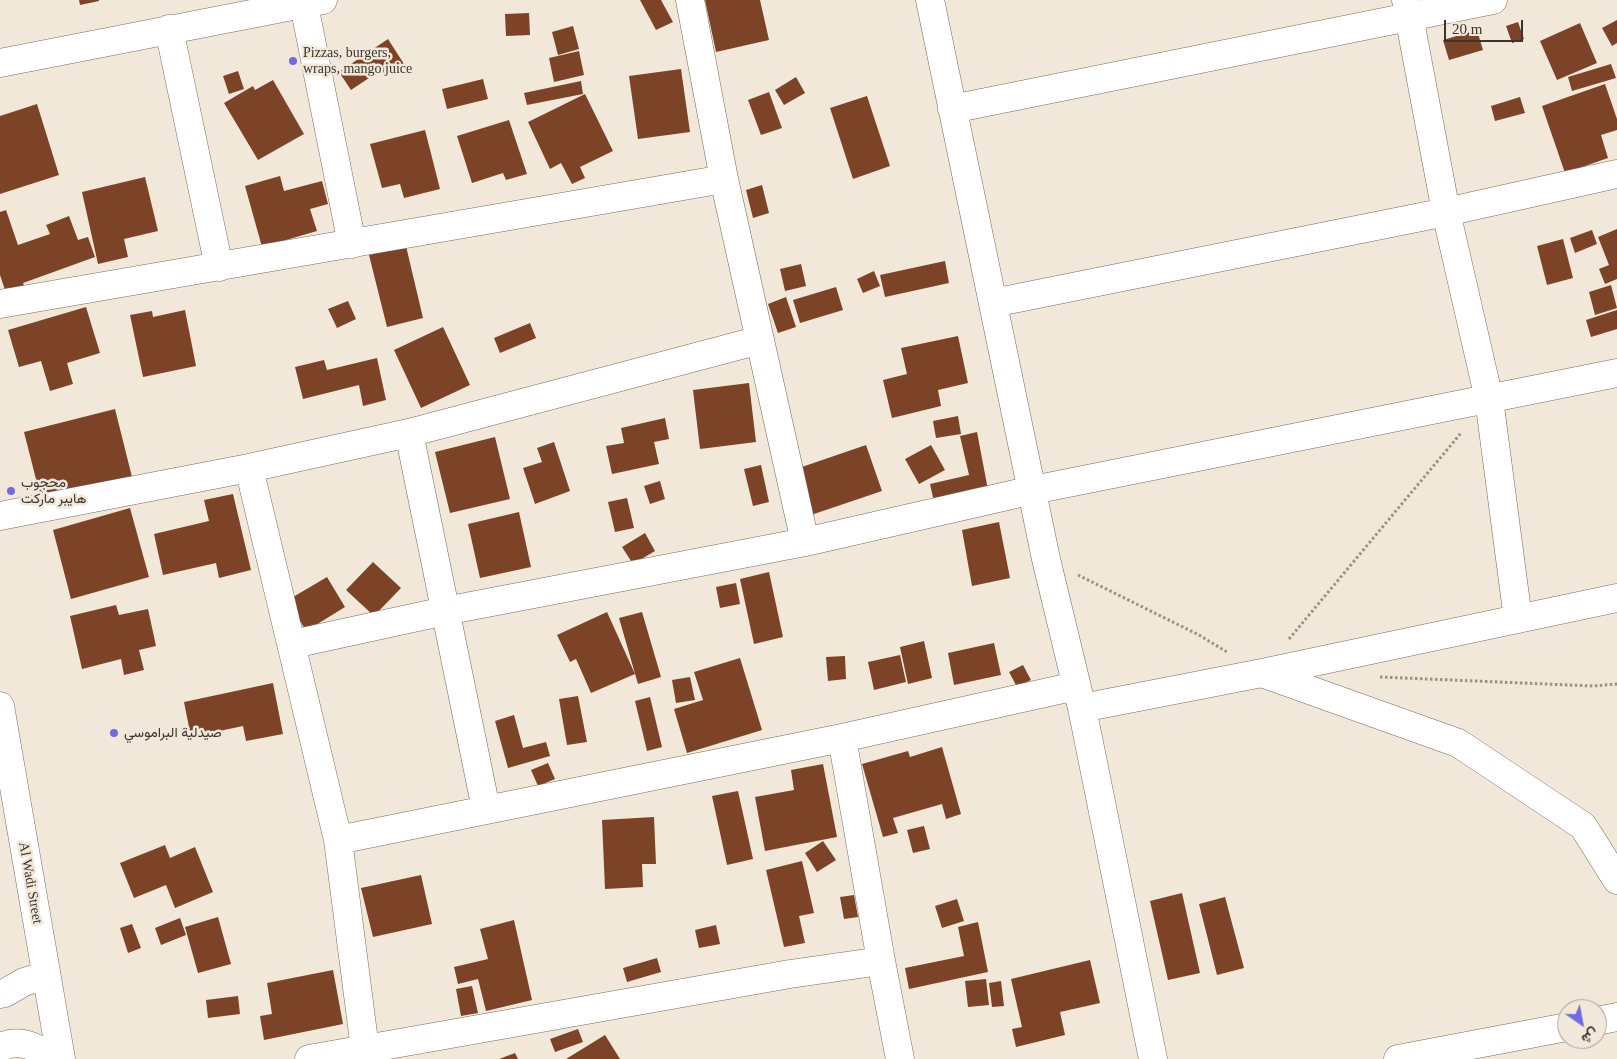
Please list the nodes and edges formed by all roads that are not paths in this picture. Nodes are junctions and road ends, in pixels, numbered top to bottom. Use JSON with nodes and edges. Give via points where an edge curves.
{"nodes":[{"id":1,"x":690,"y":0,"type":"edge"},
{"id":2,"x":930,"y":0,"type":"edge"},
{"id":3,"x":1493,"y":0,"type":"edge"},
{"id":4,"x":310,"y":1,"type":"edge"},
{"id":5,"x":1408,"y":9,"type":"edge"},
{"id":6,"x":169,"y":29,"type":"junction"},
{"id":7,"x":0,"y":63,"type":"edge"},
{"id":8,"x":952,"y":109,"type":"junction"},
{"id":9,"x":1617,"y":174,"type":"edge"},
{"id":10,"x":724,"y":179,"type":"junction"},
{"id":11,"x":1446,"y":212,"type":"junction"},
{"id":12,"x":352,"y":244,"type":"junction"},
{"id":13,"x":219,"y":267,"type":"junction"},
{"id":14,"x":993,"y":303,"type":"junction"},
{"id":15,"x":0,"y":304,"type":"edge"},
{"id":16,"x":760,"y":340,"type":"junction"},
{"id":17,"x":1617,"y":373,"type":"edge"},
{"id":18,"x":1489,"y":400,"type":"junction"},
{"id":19,"x":409,"y":433,"type":"junction"},
{"id":20,"x":250,"y":468,"type":"junction"},
{"id":21,"x":1033,"y":490,"type":"junction"},
{"id":22,"x":0,"y":516,"type":"edge"},
{"id":23,"x":805,"y":542,"type":"junction"},
{"id":24,"x":1617,"y":598,"type":"edge"},
{"id":25,"x":445,"y":611,"type":"junction"},
{"id":26,"x":1518,"y":619,"type":"junction"},
{"id":27,"x":293,"y":644,"type":"junction"},
{"id":28,"x":1262,"y":673,"type":"junction"},
{"id":29,"x":1079,"y":697,"type":"junction"},
{"id":30,"x":0,"y":706,"type":"edge"},
{"id":31,"x":842,"y":738,"type":"junction"},
{"id":32,"x":486,"y":809,"type":"junction"},
{"id":33,"x":338,"y":840,"type":"junction"},
{"id":34,"x":1617,"y":880,"type":"edge"},
{"id":35,"x":881,"y":961,"type":"junction"},
{"id":36,"x":46,"y":975,"type":"junction"},
{"id":37,"x":0,"y":994,"type":"edge"},
{"id":38,"x":1557,"y":1029,"type":"edge"},
{"id":39,"x":0,"y":1048,"type":"edge"},
{"id":40,"x":365,"y":1049,"type":"junction"},
{"id":41,"x":56,"y":1059,"type":"edge"},
{"id":42,"x":61,"y":1059,"type":"edge"},
{"id":43,"x":310,"y":1059,"type":"edge"},
{"id":44,"x":900,"y":1059,"type":"edge"},
{"id":45,"x":1153,"y":1059,"type":"edge"},
{"id":46,"x":1398,"y":1059,"type":"edge"}],
"edges":[{"from":1,"to":10,"type":"street"},
{"from":2,"to":8,"type":"street"},
{"from":3,"to":5,"type":"street"},
{"from":4,"to":6,"type":"street"},
{"from":4,"to":12,"type":"street"},
{"from":5,"to":8,"type":"street"},
{"from":5,"to":11,"type":"street"},
{"from":6,"to":7,"type":"street"},
{"from":6,"to":13,"type":"street"},
{"from":8,"to":14,"type":"street"},
{"from":9,"to":11,"type":"street"},
{"from":10,"to":12,"type":"street"},
{"from":10,"to":16,"type":"street"},
{"from":11,"to":14,"type":"street"},
{"from":11,"to":18,"type":"street"},
{"from":12,"to":13,"type":"street"},
{"from":13,"to":15,"type":"street"},
{"from":14,"to":21,"type":"street"},
{"from":16,"to":19,"type":"street"},
{"from":16,"to":23,"type":"street"},
{"from":17,"to":18,"type":"street"},
{"from":18,"to":21,"type":"street"},
{"from":18,"to":26,"type":"street"},
{"from":19,"to":20,"type":"street"},
{"from":19,"to":25,"type":"street"},
{"from":20,"to":22,"type":"street"},
{"from":20,"to":27,"type":"street"},
{"from":21,"to":23,"type":"street"},
{"from":21,"to":29,"type":"street"},
{"from":23,"to":25,"type":"street"},
{"from":24,"to":26,"type":"street"},
{"from":25,"to":27,"type":"street"},
{"from":25,"to":32,"type":"street"},
{"from":26,"to":28,"type":"street"},
{"from":27,"to":33,"type":"street"},
{"from":28,"to":29,"type":"street"},
{"from":28,"to":34,"type":"street","via":[[1458,742],[1583,826]]},
{"from":29,"to":31,"type":"street"},
{"from":29,"to":45,"type":"street"},
{"from":30,"to":36,"type":"street","name":"Al Wadi Street"},
{"from":31,"to":32,"type":"street"},
{"from":31,"to":35,"type":"street"},
{"from":32,"to":33,"type":"street"},
{"from":33,"to":40,"type":"street"},
{"from":35,"to":40,"type":"street"},
{"from":35,"to":44,"type":"street"},
{"from":36,"to":37,"type":"street"},
{"from":36,"to":42,"type":"street","name":"Al Wadi Street"},
{"from":38,"to":46,"type":"street"},
{"from":39,"to":41,"type":"street","via":[[19,1044],[34,1046]]},
{"from":40,"to":43,"type":"street"}]}
